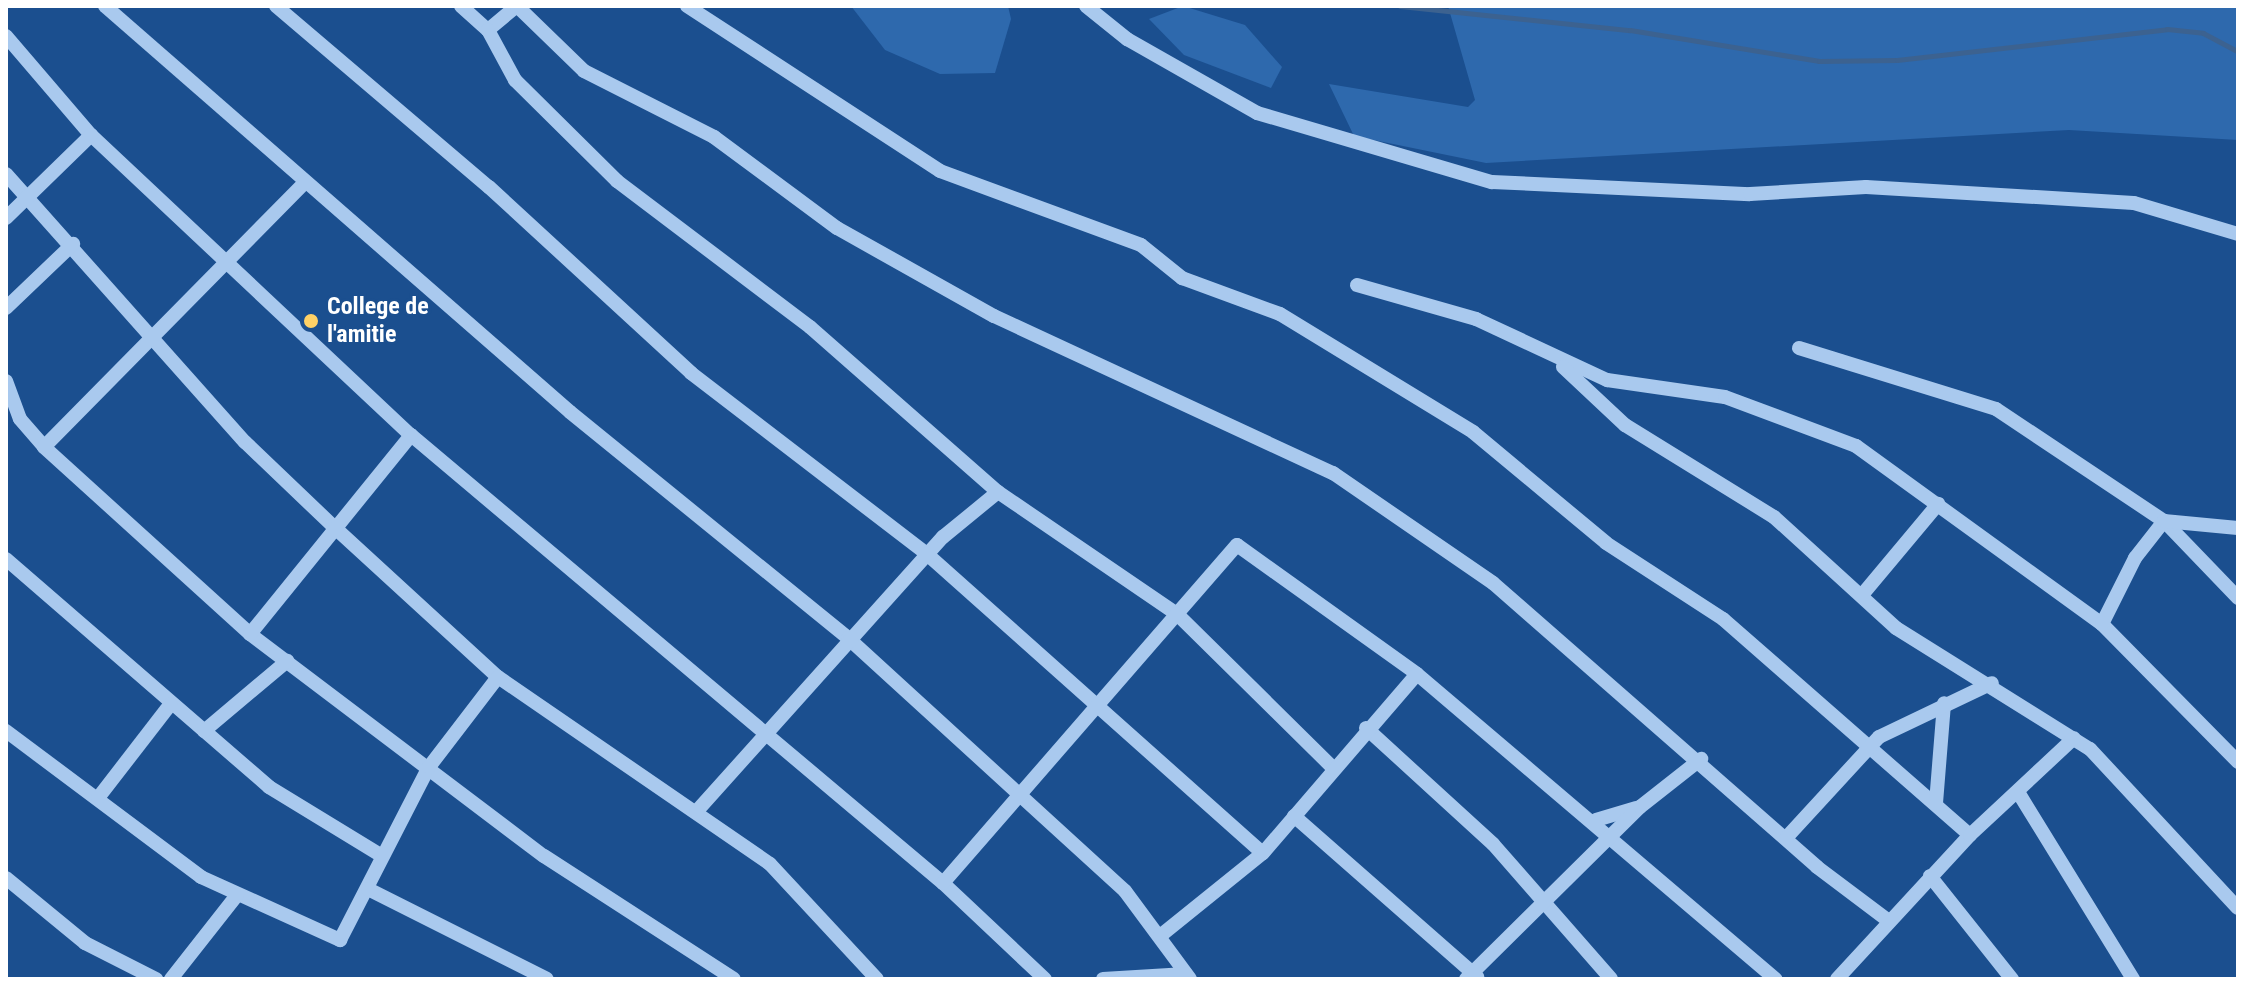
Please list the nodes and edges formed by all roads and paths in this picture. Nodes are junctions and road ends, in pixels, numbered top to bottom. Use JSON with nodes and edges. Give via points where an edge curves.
{"nodes":[{"id":1,"x":105,"y":6,"type":"edge"},
{"id":2,"x":276,"y":6,"type":"edge"},
{"id":3,"x":461,"y":6,"type":"edge"},
{"id":4,"x":518,"y":6,"type":"edge"},
{"id":5,"x":687,"y":6,"type":"edge"},
{"id":6,"x":1086,"y":6,"type":"edge"},
{"id":7,"x":488,"y":30,"type":"junction"},
{"id":8,"x":6,"y":36,"type":"edge"},
{"id":9,"x":91,"y":135,"type":"junction"},
{"id":10,"x":6,"y":174,"type":"edge"},
{"id":11,"x":305,"y":182,"type":"junction"},
{"id":12,"x":27,"y":197,"type":"junction"},
{"id":13,"x":6,"y":218,"type":"edge"},
{"id":14,"x":2238,"y":234,"type":"edge"},
{"id":15,"x":73,"y":244,"type":"junction"},
{"id":16,"x":223,"y":263,"type":"junction"},
{"id":17,"x":1357,"y":285,"type":"dead end"},
{"id":18,"x":6,"y":308,"type":"edge"},
{"id":19,"x":154,"y":338,"type":"junction"},
{"id":20,"x":1799,"y":348,"type":"dead end"},
{"id":21,"x":1557,"y":362,"type":"junction"},
{"id":22,"x":6,"y":381,"type":"edge"},
{"id":23,"x":411,"y":435,"type":"junction"},
{"id":24,"x":44,"y":447,"type":"junction"},
{"id":25,"x":998,"y":492,"type":"junction"},
{"id":26,"x":1938,"y":504,"type":"junction"},
{"id":27,"x":2164,"y":521,"type":"junction"},
{"id":28,"x":333,"y":526,"type":"junction"},
{"id":29,"x":2238,"y":528,"type":"edge"},
{"id":30,"x":928,"y":555,"type":"junction"},
{"id":31,"x":6,"y":559,"type":"edge"},
{"id":32,"x":1862,"y":595,"type":"junction"},
{"id":33,"x":2238,"y":598,"type":"edge"},
{"id":34,"x":1178,"y":615,"type":"junction"},
{"id":35,"x":2102,"y":624,"type":"junction"},
{"id":36,"x":250,"y":634,"type":"junction"},
{"id":37,"x":848,"y":638,"type":"junction"},
{"id":38,"x":287,"y":661,"type":"junction"},
{"id":39,"x":1417,"y":674,"type":"junction"},
{"id":40,"x":498,"y":677,"type":"junction"},
{"id":41,"x":1992,"y":683,"type":"junction"},
{"id":42,"x":1944,"y":703,"type":"junction"},
{"id":43,"x":170,"y":705,"type":"junction"},
{"id":44,"x":1093,"y":708,"type":"junction"},
{"id":45,"x":1366,"y":728,"type":"junction"},
{"id":46,"x":6,"y":731,"type":"edge"},
{"id":47,"x":204,"y":731,"type":"junction"},
{"id":48,"x":765,"y":731,"type":"junction"},
{"id":49,"x":2074,"y":738,"type":"junction"},
{"id":50,"x":1869,"y":747,"type":"junction"},
{"id":51,"x":1701,"y":759,"type":"junction"},
{"id":52,"x":2238,"y":762,"type":"edge"},
{"id":53,"x":429,"y":767,"type":"junction"},
{"id":54,"x":1332,"y":767,"type":"junction"},
{"id":55,"x":2018,"y":792,"type":"junction"},
{"id":56,"x":1018,"y":797,"type":"junction"},
{"id":57,"x":98,"y":798,"type":"junction"},
{"id":58,"x":1936,"y":803,"type":"junction"},
{"id":59,"x":1640,"y":807,"type":"junction"},
{"id":60,"x":696,"y":812,"type":"junction"},
{"id":61,"x":1294,"y":816,"type":"junction"},
{"id":62,"x":1596,"y":820,"type":"junction"},
{"id":63,"x":1611,"y":834,"type":"junction"},
{"id":64,"x":1970,"y":835,"type":"junction"},
{"id":65,"x":1786,"y":838,"type":"junction"},
{"id":66,"x":1263,"y":853,"type":"junction"},
{"id":67,"x":382,"y":856,"type":"junction"},
{"id":68,"x":1930,"y":876,"type":"junction"},
{"id":69,"x":6,"y":878,"type":"edge"},
{"id":70,"x":943,"y":883,"type":"junction"},
{"id":71,"x":368,"y":889,"type":"junction"},
{"id":72,"x":237,"y":895,"type":"junction"},
{"id":73,"x":1545,"y":901,"type":"junction"},
{"id":74,"x":2238,"y":908,"type":"edge"},
{"id":75,"x":1889,"y":921,"type":"junction"},
{"id":76,"x":1160,"y":936,"type":"junction"},
{"id":77,"x":1188,"y":976,"type":"edge"},
{"id":78,"x":1473,"y":977,"type":"edge"},
{"id":79,"x":156,"y":979,"type":"edge"},
{"id":80,"x":171,"y":979,"type":"edge"},
{"id":81,"x":547,"y":979,"type":"edge"},
{"id":82,"x":734,"y":979,"type":"edge"},
{"id":83,"x":877,"y":979,"type":"edge"},
{"id":84,"x":1045,"y":979,"type":"edge"},
{"id":85,"x":1103,"y":979,"type":"edge"},
{"id":86,"x":1611,"y":979,"type":"edge"},
{"id":87,"x":1776,"y":979,"type":"edge"},
{"id":88,"x":1837,"y":979,"type":"edge"},
{"id":89,"x":2012,"y":979,"type":"edge"},
{"id":90,"x":2133,"y":979,"type":"edge"}],
"edges":[{"from":1,"to":11,"type":"street"},
{"from":2,"to":30,"type":"street","via":[[489,187],[691,373]]},
{"from":3,"to":7,"type":"street"},
{"from":4,"to":7,"type":"street"},
{"from":4,"to":51,"type":"street","via":[[584,71],[714,137],[837,228],[994,316],[1333,473],[1493,583]]},
{"from":5,"to":50,"type":"street","via":[[940,171],[1141,245],[1182,278],[1280,314],[1473,432],[1606,543],[1723,619]]},
{"from":6,"to":14,"type":"street","via":[[1127,39],[1257,113],[1492,182],[1750,194],[1866,187],[2134,203]]},
{"from":7,"to":25,"type":"street","via":[[515,80],[617,181],[810,327]]},
{"from":8,"to":9,"type":"street"},
{"from":9,"to":12,"type":"street"},
{"from":9,"to":16,"type":"street"},
{"from":10,"to":12,"type":"street"},
{"from":11,"to":16,"type":"street"},
{"from":11,"to":37,"type":"street","via":[[570,412]]},
{"from":12,"to":13,"type":"street"},
{"from":12,"to":15,"type":"street"},
{"from":15,"to":18,"type":"street"},
{"from":15,"to":19,"type":"street"},
{"from":16,"to":19,"type":"street"},
{"from":16,"to":23,"type":"street"},
{"from":17,"to":21,"type":"street","via":[[1476,319]]},
{"from":19,"to":24,"type":"street"},
{"from":19,"to":28,"type":"street","via":[[245,442]]},
{"from":20,"to":27,"type":"street","via":[[1986,403]]},
{"from":21,"to":26,"type":"street","via":[[1643,388],[1725,397],[1838,436]]},
{"from":21,"to":32,"type":"street","via":[[1625,425],[1774,517]]},
{"from":22,"to":24,"type":"street","via":[[20,419]]},
{"from":23,"to":28,"type":"street"},
{"from":23,"to":48,"type":"street"},
{"from":24,"to":36,"type":"street"},
{"from":25,"to":30,"type":"street"},
{"from":25,"to":34,"type":"street"},
{"from":26,"to":32,"type":"street"},
{"from":26,"to":35,"type":"street"},
{"from":27,"to":29,"type":"street"},
{"from":27,"to":33,"type":"street"},
{"from":27,"to":35,"type":"street","via":[[2135,558]]},
{"from":28,"to":36,"type":"street"},
{"from":28,"to":40,"type":"street"},
{"from":30,"to":37,"type":"street"},
{"from":30,"to":44,"type":"street"},
{"from":31,"to":43,"type":"street"},
{"from":32,"to":41,"type":"street","via":[[1896,628]]},
{"from":34,"to":39,"type":"street","via":[[1237,545]]},
{"from":34,"to":44,"type":"street"},
{"from":34,"to":54,"type":"street"},
{"from":35,"to":52,"type":"street"},
{"from":36,"to":38,"type":"street"},
{"from":37,"to":48,"type":"street"},
{"from":37,"to":56,"type":"street"},
{"from":38,"to":47,"type":"street"},
{"from":38,"to":53,"type":"street"},
{"from":39,"to":45,"type":"street"},
{"from":39,"to":62,"type":"street"},
{"from":40,"to":53,"type":"street"},
{"from":40,"to":60,"type":"street"},
{"from":41,"to":42,"type":"street"},
{"from":41,"to":49,"type":"street"},
{"from":42,"to":50,"type":"street"},
{"from":42,"to":58,"type":"street"},
{"from":43,"to":47,"type":"street"},
{"from":43,"to":57,"type":"street"},
{"from":44,"to":56,"type":"street"},
{"from":44,"to":66,"type":"street"},
{"from":45,"to":54,"type":"street"},
{"from":45,"to":73,"type":"street"},
{"from":46,"to":57,"type":"street"},
{"from":47,"to":67,"type":"street","via":[[301,810]]},
{"from":48,"to":60,"type":"street"},
{"from":48,"to":70,"type":"street"},
{"from":49,"to":55,"type":"street"},
{"from":49,"to":74,"type":"street","via":[[2109,766]]},
{"from":50,"to":58,"type":"street"},
{"from":50,"to":65,"type":"street"},
{"from":51,"to":59,"type":"street"},
{"from":51,"to":65,"type":"street"},
{"from":53,"to":67,"type":"street"},
{"from":53,"to":82,"type":"street","via":[[544,856]]},
{"from":54,"to":61,"type":"street"},
{"from":55,"to":64,"type":"street"},
{"from":55,"to":90,"type":"street"},
{"from":56,"to":70,"type":"street"},
{"from":56,"to":76,"type":"street","via":[[1125,891]]},
{"from":57,"to":72,"type":"street","via":[[126,826]]},
{"from":58,"to":64,"type":"street"},
{"from":59,"to":62,"type":"street"},
{"from":59,"to":63,"type":"street"},
{"from":60,"to":83,"type":"street","via":[[770,864]]},
{"from":61,"to":66,"type":"street"},
{"from":61,"to":78,"type":"street"},
{"from":62,"to":63,"type":"street"},
{"from":63,"to":73,"type":"street"},
{"from":63,"to":87,"type":"street"},
{"from":64,"to":68,"type":"street"},
{"from":65,"to":75,"type":"street"},
{"from":66,"to":76,"type":"street"},
{"from":67,"to":71,"type":"street"},
{"from":68,"to":75,"type":"street"},
{"from":68,"to":89,"type":"street"},
{"from":69,"to":79,"type":"street","via":[[85,943]]},
{"from":70,"to":84,"type":"street"},
{"from":71,"to":72,"type":"street","via":[[340,940]]},
{"from":71,"to":81,"type":"street"},
{"from":72,"to":80,"type":"street"},
{"from":73,"to":78,"type":"street"},
{"from":73,"to":86,"type":"street"},
{"from":75,"to":88,"type":"street"},
{"from":76,"to":77,"type":"street"},
{"from":77,"to":85,"type":"street"}]}
